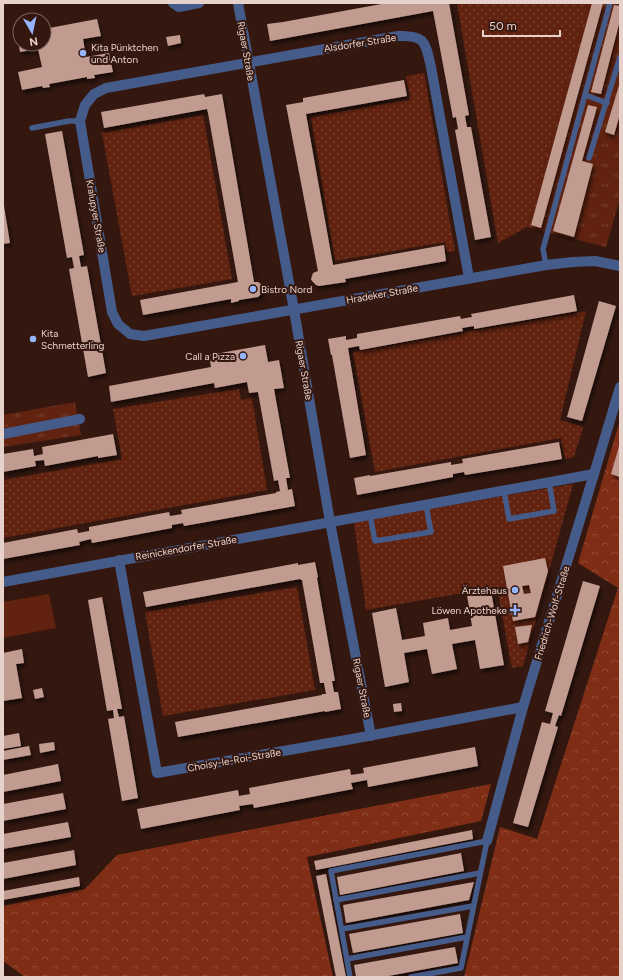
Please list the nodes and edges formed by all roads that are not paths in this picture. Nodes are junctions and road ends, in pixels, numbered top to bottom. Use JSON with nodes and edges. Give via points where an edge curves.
{"nodes":[{"id":1,"x":173,"y":3,"type":"edge"},
{"id":2,"x":199,"y":3,"type":"edge"},
{"id":3,"x":238,"y":3,"type":"edge"},
{"id":4,"x":610,"y":3,"type":"edge"},
{"id":5,"x":620,"y":57,"type":"edge"},
{"id":6,"x":248,"y":62,"type":"junction"},
{"id":7,"x":585,"y":95,"type":"junction"},
{"id":8,"x":607,"y":103,"type":"junction"},
{"id":9,"x":80,"y":121,"type":"junction"},
{"id":10,"x":32,"y":128,"type":"dead end"},
{"id":11,"x":589,"y":158,"type":"dead end"},
{"id":12,"x":546,"y":265,"type":"junction"},
{"id":13,"x":620,"y":266,"type":"edge"},
{"id":14,"x":469,"y":278,"type":"junction"},
{"id":15,"x":294,"y":310,"type":"junction"},
{"id":16,"x":144,"y":336,"type":"joint"},
{"id":17,"x":620,"y":387,"type":"edge"},
{"id":18,"x":80,"y":419,"type":"dead end"},
{"id":19,"x":3,"y":434,"type":"edge"},
{"id":20,"x":594,"y":474,"type":"junction"},
{"id":21,"x":550,"y":482,"type":"junction"},
{"id":22,"x":504,"y":491,"type":"junction"},
{"id":23,"x":426,"y":505,"type":"junction"},
{"id":24,"x":370,"y":515,"type":"junction"},
{"id":25,"x":330,"y":522,"type":"junction"},
{"id":26,"x":119,"y":560,"type":"junction"},
{"id":27,"x":3,"y":582,"type":"edge"},
{"id":28,"x":523,"y":707,"type":"junction"},
{"id":29,"x":371,"y":736,"type":"junction"},
{"id":30,"x":487,"y":841,"type":"junction"},
{"id":31,"x":480,"y":874,"type":"junction"},
{"id":32,"x":336,"y":900,"type":"junction"},
{"id":33,"x":474,"y":906,"type":"junction"},
{"id":34,"x":342,"y":929,"type":"junction"},
{"id":35,"x":467,"y":937,"type":"junction"},
{"id":36,"x":347,"y":959,"type":"junction"},
{"id":37,"x":350,"y":977,"type":"edge"},
{"id":38,"x":411,"y":977,"type":"edge"}],
"edges":[{"from":1,"to":2,"type":"street","via":[[179,7]]},
{"from":3,"to":6,"type":"street","name":"Rigaer Straße"},
{"from":4,"to":7,"type":"lane"},
{"from":5,"to":8,"type":"lane"},
{"from":6,"to":9,"type":"street","name":"Alsdorfer Straße","via":[[106,88],[94,94],[85,105]]},
{"from":6,"to":14,"type":"street","name":"Alsdorfer Straße","via":[[398,36],[411,36],[421,40],[426,47],[431,67]]},
{"from":6,"to":15,"type":"street","name":"Rigaer Straße"},
{"from":7,"to":8,"type":"lane"},
{"from":7,"to":12,"type":"lane","via":[[543,249]]},
{"from":8,"to":11,"type":"lane"},
{"from":9,"to":10,"type":"lane"},
{"from":9,"to":16,"type":"street","name":"Kralupyer Straße","via":[[112,312],[118,324],[130,334]]},
{"from":12,"to":13,"type":"street","name":"Hradeker Straße","via":[[595,261]]},
{"from":12,"to":14,"type":"street","name":"Hradeker Straße"},
{"from":14,"to":15,"type":"street","name":"Hradeker Straße"},
{"from":15,"to":16,"type":"street","name":"Hradeker Straße"},
{"from":15,"to":25,"type":"street","name":"Rigaer Straße"},
{"from":17,"to":20,"type":"street","name":"Friedrich-Wolf-Straße"},
{"from":18,"to":19,"type":"street"},
{"from":20,"to":21,"type":"street","name":"Reinickendorfer Straße"},
{"from":20,"to":28,"type":"street","name":"Friedrich-Wolf-Straße"},
{"from":21,"to":22,"type":"street","name":"Reinickendorfer Straße"},
{"from":21,"to":22,"type":"lane","via":[[554,511],[509,519]]},
{"from":22,"to":23,"type":"street","name":"Reinickendorfer Straße"},
{"from":23,"to":24,"type":"street","name":"Reinickendorfer Straße"},
{"from":23,"to":24,"type":"lane","via":[[431,532],[375,542]]},
{"from":24,"to":25,"type":"street","name":"Reinickendorfer Straße"},
{"from":25,"to":26,"type":"street","name":"Reinickendorfer Straße"},
{"from":25,"to":29,"type":"street","name":"Rigaer Straße"},
{"from":26,"to":27,"type":"street","name":"Reinickendorfer Straße"},
{"from":26,"to":29,"type":"street","name":"Choisy-le-Roi-Straße","via":[[158,773]]},
{"from":28,"to":29,"type":"street","name":"Choisy-le-Roi-Straße"},
{"from":28,"to":30,"type":"street","name":"Friedrich-Wolf-Straße"},
{"from":30,"to":31,"type":"lane"},
{"from":30,"to":32,"type":"lane","via":[[331,871]]},
{"from":31,"to":32,"type":"lane"},
{"from":31,"to":33,"type":"lane"},
{"from":32,"to":34,"type":"lane"},
{"from":33,"to":34,"type":"lane"},
{"from":33,"to":35,"type":"lane"},
{"from":34,"to":36,"type":"lane"},
{"from":35,"to":36,"type":"lane"},
{"from":35,"to":38,"type":"lane","via":[[461,968]]},
{"from":36,"to":37,"type":"lane"}]}
